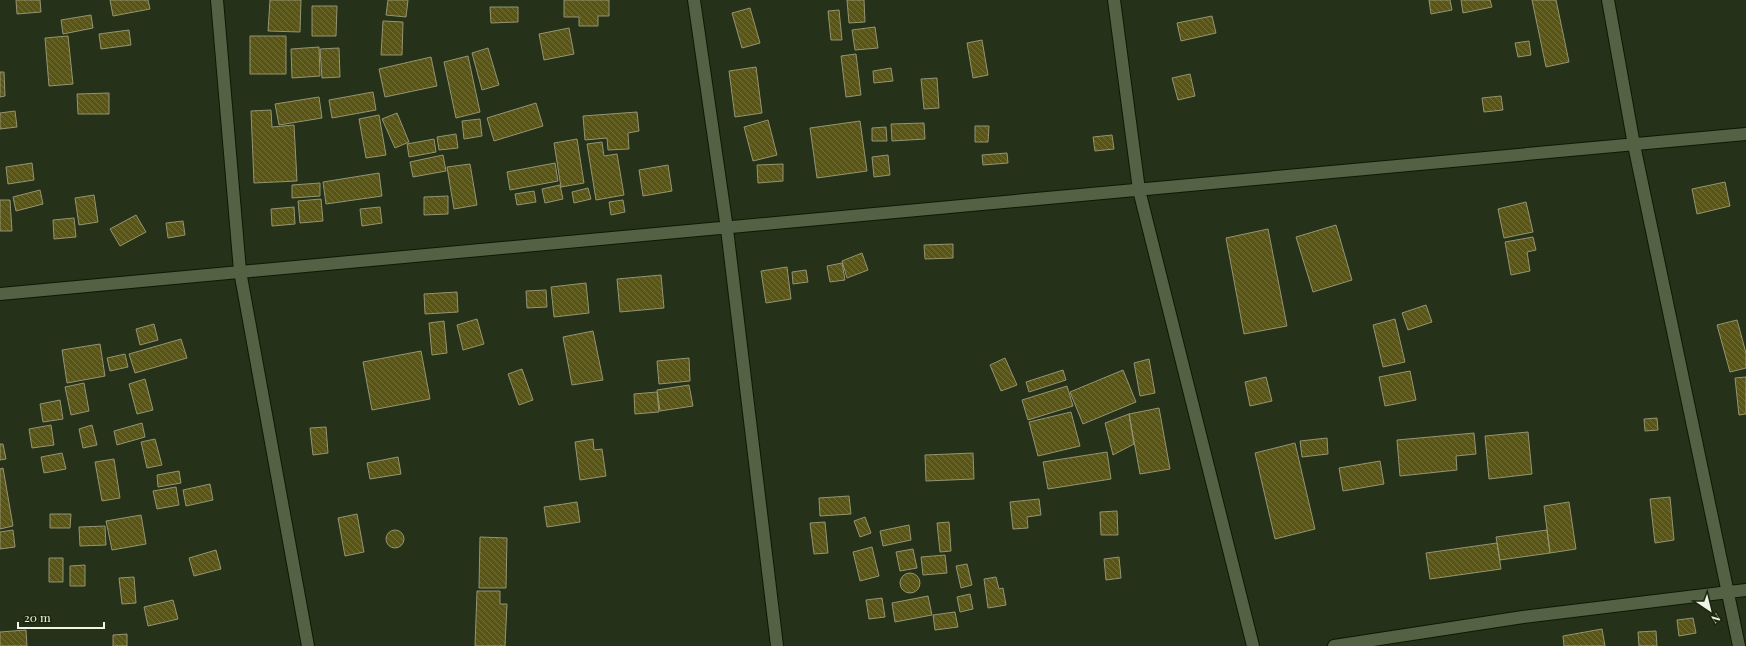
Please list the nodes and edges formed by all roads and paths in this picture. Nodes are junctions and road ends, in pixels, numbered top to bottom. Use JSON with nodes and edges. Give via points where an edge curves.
{"nodes":[{"id":1,"x":217,"y":0,"type":"edge"},
{"id":2,"x":694,"y":0,"type":"edge"},
{"id":3,"x":1114,"y":0,"type":"edge"},
{"id":4,"x":1608,"y":0,"type":"edge"},
{"id":5,"x":1746,"y":134,"type":"edge"},
{"id":6,"x":1634,"y":145,"type":"junction"},
{"id":7,"x":1139,"y":190,"type":"junction"},
{"id":8,"x":727,"y":229,"type":"junction"},
{"id":9,"x":240,"y":271,"type":"junction"},
{"id":10,"x":0,"y":294,"type":"edge"},
{"id":11,"x":1746,"y":590,"type":"edge"},
{"id":12,"x":1727,"y":592,"type":"junction"},
{"id":13,"x":308,"y":646,"type":"edge"},
{"id":14,"x":777,"y":646,"type":"edge"},
{"id":15,"x":1253,"y":646,"type":"edge"},
{"id":16,"x":1334,"y":646,"type":"edge"},
{"id":17,"x":1738,"y":646,"type":"edge"}],
"edges":[{"from":1,"to":9,"type":"street"},
{"from":2,"to":8,"type":"street"},
{"from":3,"to":7,"type":"street"},
{"from":4,"to":6,"type":"street"},
{"from":5,"to":6,"type":"street"},
{"from":6,"to":7,"type":"street"},
{"from":6,"to":12,"type":"street"},
{"from":7,"to":8,"type":"street"},
{"from":7,"to":15,"type":"street"},
{"from":8,"to":9,"type":"street"},
{"from":8,"to":14,"type":"street"},
{"from":9,"to":10,"type":"street"},
{"from":9,"to":13,"type":"street"},
{"from":11,"to":12,"type":"street"},
{"from":12,"to":16,"type":"street","via":[[1523,617]]},
{"from":12,"to":17,"type":"street"}]}
